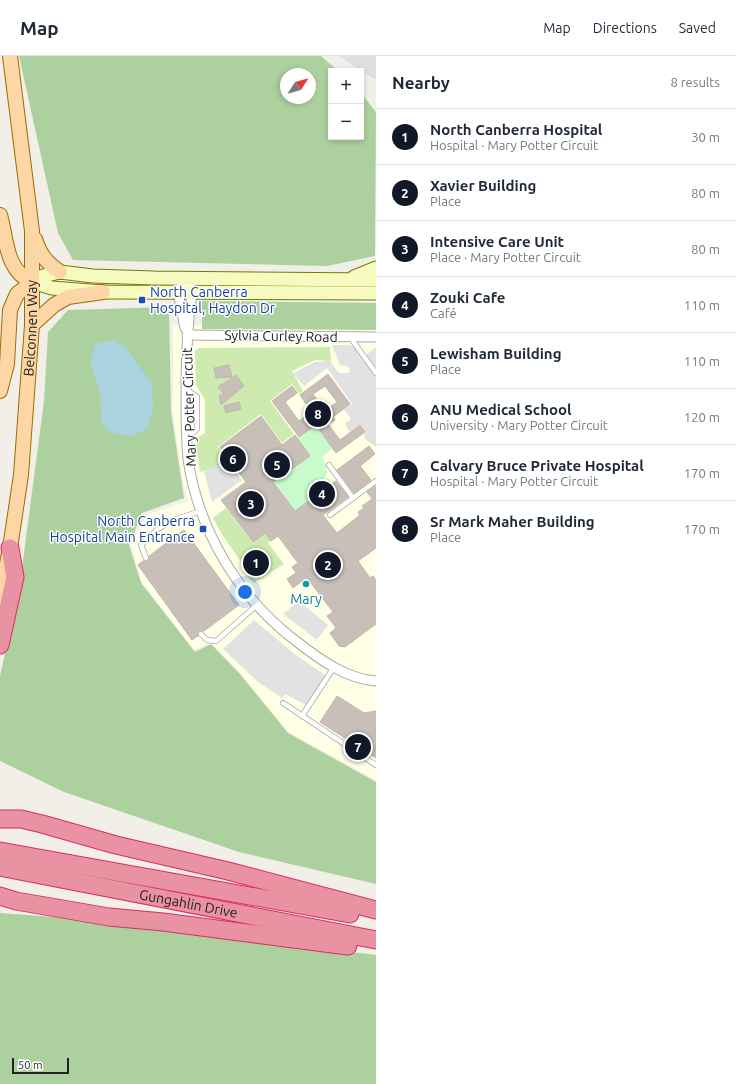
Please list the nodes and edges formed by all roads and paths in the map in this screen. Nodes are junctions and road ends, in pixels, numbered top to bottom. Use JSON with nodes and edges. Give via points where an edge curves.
{"nodes":[{"id":1,"x":10,"y":56,"type":"edge"},
{"id":2,"x":0,"y":215,"type":"edge"},
{"id":3,"x":32,"y":231,"type":"junction"},
{"id":4,"x":376,"y":268,"type":"edge"},
{"id":5,"x":60,"y":272,"type":"junction"},
{"id":6,"x":186,"y":279,"type":"junction"},
{"id":7,"x":347,"y":280,"type":"junction"},
{"id":8,"x":376,"y":280,"type":"edge"},
{"id":9,"x":32,"y":282,"type":"junction"},
{"id":10,"x":102,"y":292,"type":"junction"},
{"id":11,"x":178,"y":292,"type":"junction"},
{"id":12,"x":192,"y":293,"type":"junction"},
{"id":13,"x":376,"y":293,"type":"edge"},
{"id":14,"x":32,"y":326,"type":"junction"},
{"id":15,"x":186,"y":335,"type":"junction"},
{"id":16,"x":350,"y":337,"type":"junction"},
{"id":17,"x":376,"y":337,"type":"edge"},
{"id":18,"x":376,"y":373,"type":"edge"},
{"id":19,"x":0,"y":391,"type":"edge"},
{"id":20,"x":329,"y":464,"type":"dead end"},
{"id":21,"x":376,"y":480,"type":"edge"},
{"id":22,"x":353,"y":498,"type":"junction"},
{"id":23,"x":201,"y":511,"type":"junction"},
{"id":24,"x":330,"y":515,"type":"dead end"},
{"id":25,"x":10,"y":548,"type":"junction"},
{"id":26,"x":146,"y":558,"type":"dead end"},
{"id":27,"x":0,"y":600,"type":"edge"},
{"id":28,"x":257,"y":604,"type":"junction"},
{"id":29,"x":201,"y":634,"type":"dead end"},
{"id":30,"x":0,"y":645,"type":"edge"},
{"id":31,"x":334,"y":667,"type":"junction"},
{"id":32,"x":376,"y":681,"type":"edge"},
{"id":33,"x":283,"y":703,"type":"dead end"},
{"id":34,"x":302,"y":716,"type":"junction"},
{"id":35,"x":376,"y":765,"type":"edge"},
{"id":36,"x":1,"y":820,"type":"edge"},
{"id":37,"x":0,"y":851,"type":"edge"},
{"id":38,"x":0,"y":867,"type":"edge"},
{"id":39,"x":0,"y":896,"type":"edge"},
{"id":40,"x":8,"y":902,"type":"edge"},
{"id":41,"x":376,"y":910,"type":"edge"},
{"id":42,"x":376,"y":918,"type":"edge"},
{"id":43,"x":376,"y":940,"type":"edge"},
{"id":44,"x":376,"y":950,"type":"edge"}],
"edges":[{"from":1,"to":3,"type":"main road","name":"Belconnen Way"},
{"from":2,"to":9,"type":"main road","via":[[8,253],[14,266],[24,278]]},
{"from":3,"to":5,"type":"main road","via":[[39,253],[47,263]]},
{"from":3,"to":9,"type":"main road","name":"Belconnen Way"},
{"from":4,"to":7,"type":"main road"},
{"from":5,"to":6,"type":"main road","via":[[93,276]]},
{"from":5,"to":9,"type":"main road"},
{"from":6,"to":7,"type":"main road"},
{"from":6,"to":11,"type":"street"},
{"from":6,"to":12,"type":"street"},
{"from":7,"to":8,"type":"main road"},
{"from":9,"to":10,"type":"main road","via":[[52,288]]},
{"from":9,"to":14,"type":"main road","name":"Belconnen Way"},
{"from":9,"to":19,"type":"main road","via":[[17,294],[10,310],[8,364]]},
{"from":10,"to":11,"type":"main road"},
{"from":10,"to":14,"type":"main road","via":[[68,297],[54,305]]},
{"from":11,"to":12,"type":"main road"},
{"from":11,"to":15,"type":"street","name":"Mary Potter Circuit"},
{"from":12,"to":13,"type":"main road"},
{"from":12,"to":15,"type":"street","name":"Mary Potter Circuit"},
{"from":14,"to":25,"type":"main road","name":"Belconnen Way","via":[[21,475]]},
{"from":15,"to":16,"type":"street","name":"Sylvia Curley Road"},
{"from":15,"to":23,"type":"street","name":"Mary Potter Circuit","via":[[187,438],[192,478]]},
{"from":16,"to":17,"type":"street","name":"Sylvia Curley Road"},
{"from":16,"to":18,"type":"lane"},
{"from":20,"to":22,"type":"lane"},
{"from":21,"to":22,"type":"lane"},
{"from":22,"to":24,"type":"lane"},
{"from":23,"to":26,"type":"lane","via":[[158,529],[141,545]]},
{"from":23,"to":28,"type":"street","name":"Mary Potter Circuit","via":[[224,558]]},
{"from":25,"to":27,"type":"main road","name":"Belconnen Way"},
{"from":25,"to":30,"type":"highway","via":[[15,568],[14,582]]},
{"from":28,"to":29,"type":"lane","via":[[216,641],[207,640]]},
{"from":28,"to":31,"type":"street","name":"Mary Potter Circuit","via":[[291,638]]},
{"from":31,"to":32,"type":"street","name":"Mary Potter Circuit","via":[[357,678]]},
{"from":31,"to":34,"type":"lane"},
{"from":33,"to":34,"type":"lane"},
{"from":34,"to":35,"type":"lane"},
{"from":36,"to":41,"type":"highway","via":[[33,821],[116,845]]},
{"from":37,"to":42,"type":"highway","name":"Gungahlin Drive"},
{"from":38,"to":43,"type":"highway","name":"Gungahlin Drive"},
{"from":39,"to":40,"type":"highway"},
{"from":40,"to":44,"type":"highway"}]}
